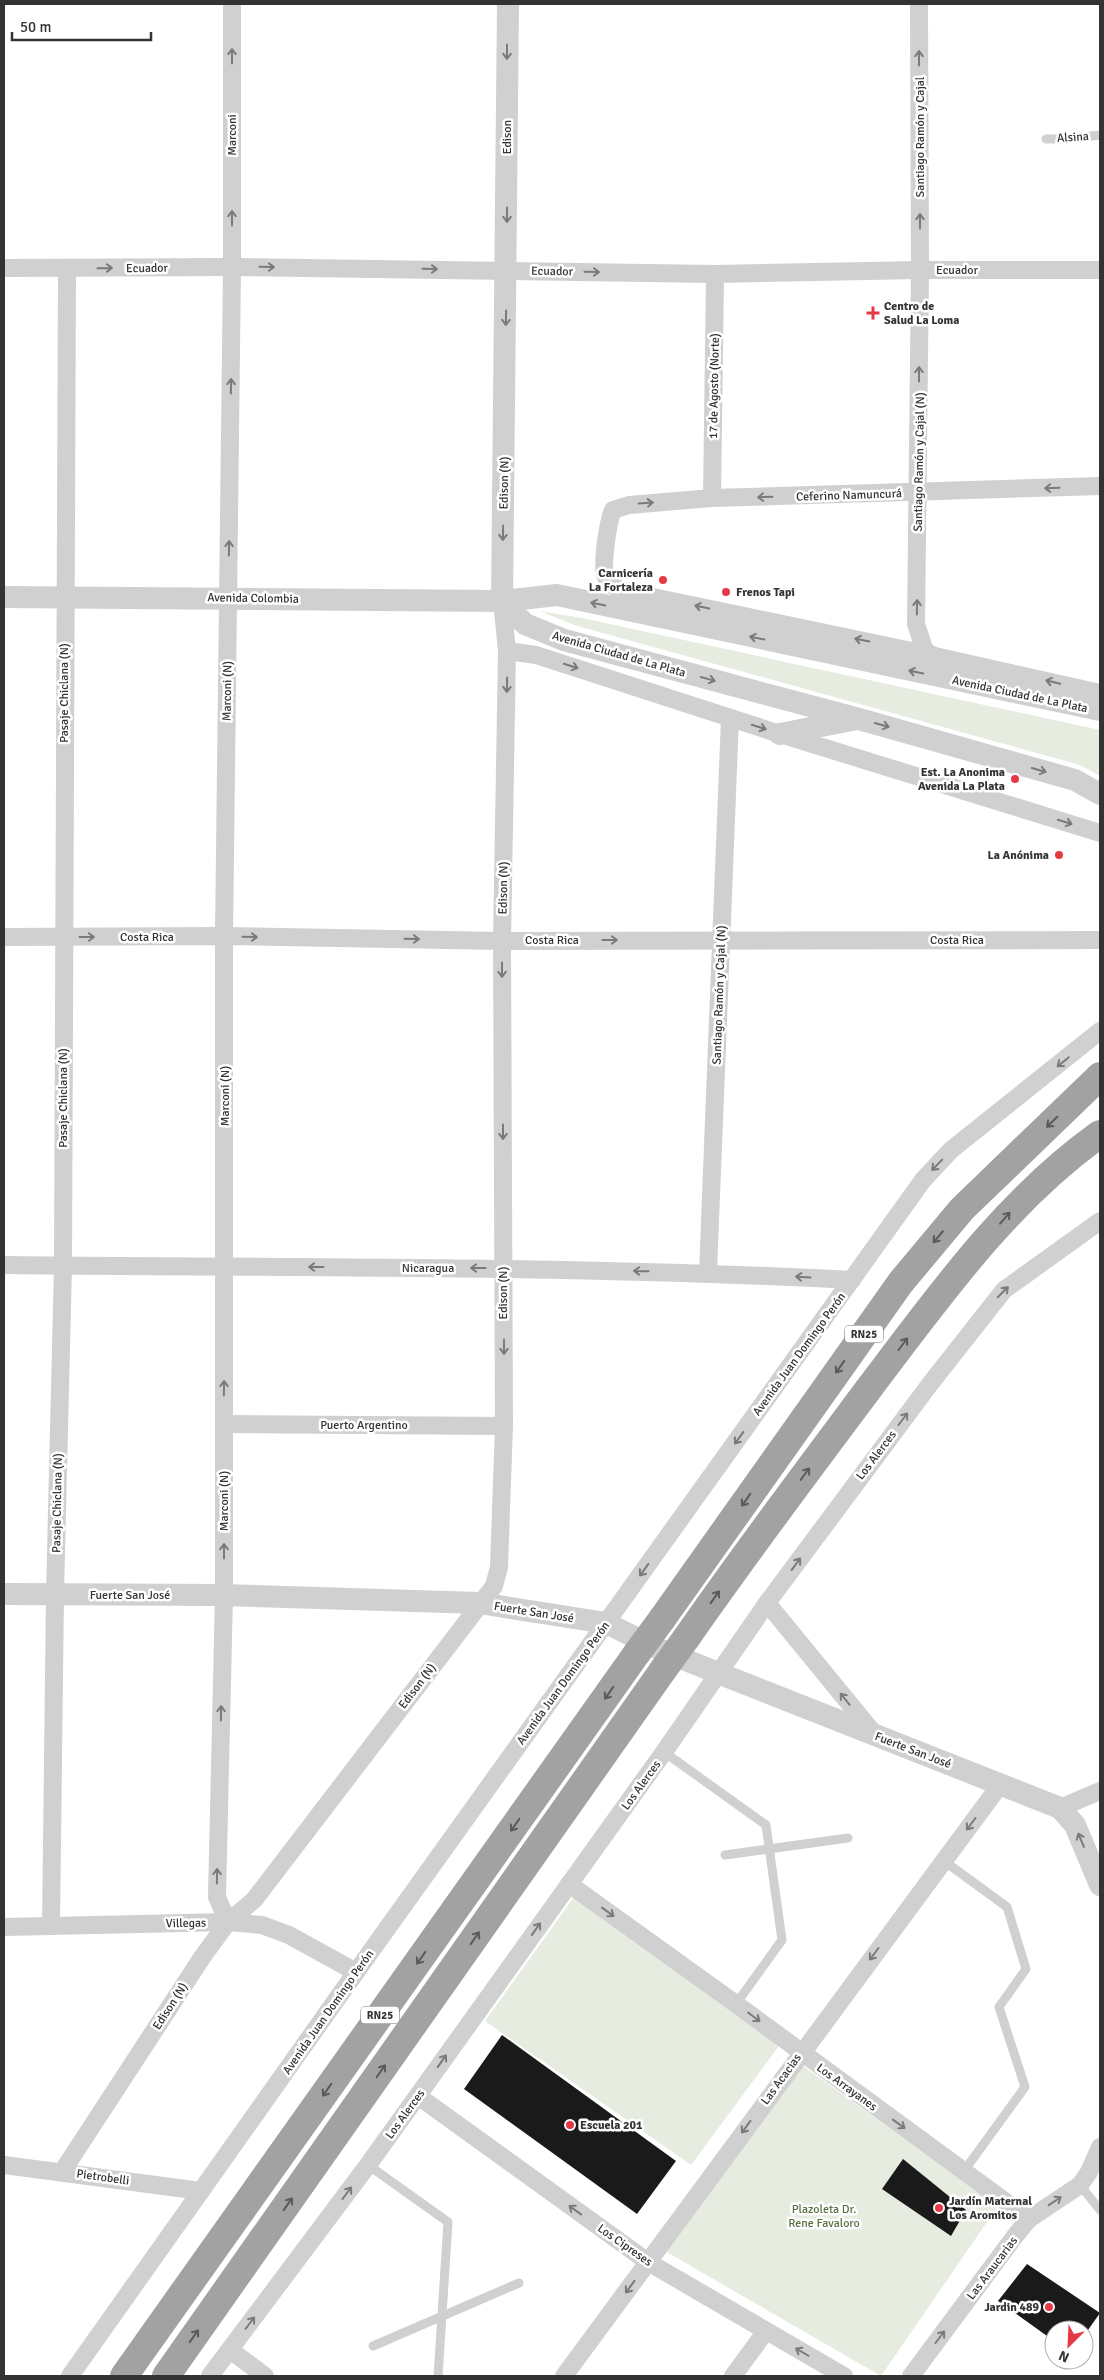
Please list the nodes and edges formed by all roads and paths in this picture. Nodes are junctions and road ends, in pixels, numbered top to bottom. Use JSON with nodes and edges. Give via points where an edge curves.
{"nodes":[{"id":1,"x":232,"y":4,"type":"edge"},
{"id":2,"x":508,"y":4,"type":"edge"},
{"id":3,"x":919,"y":4,"type":"edge"},
{"id":4,"x":1100,"y":135,"type":"edge"},
{"id":5,"x":1046,"y":139,"type":"dead end"},
{"id":6,"x":232,"y":267,"type":"junction"},
{"id":7,"x":4,"y":268,"type":"edge"},
{"id":8,"x":67,"y":269,"type":"junction"},
{"id":9,"x":506,"y":270,"type":"junction"},
{"id":10,"x":920,"y":270,"type":"junction"},
{"id":11,"x":1100,"y":270,"type":"edge"},
{"id":12,"x":715,"y":274,"type":"junction"},
{"id":13,"x":1100,"y":486,"type":"edge"},
{"id":14,"x":919,"y":493,"type":"junction"},
{"id":15,"x":712,"y":498,"type":"junction"},
{"id":16,"x":612,"y":586,"type":"joint"},
{"id":17,"x":4,"y":597,"type":"edge"},
{"id":18,"x":228,"y":597,"type":"junction"},
{"id":19,"x":65,"y":598,"type":"junction"},
{"id":20,"x":502,"y":601,"type":"junction"},
{"id":21,"x":507,"y":651,"type":"junction"},
{"id":22,"x":926,"y":654,"type":"junction"},
{"id":23,"x":985,"y":686,"type":"junction"},
{"id":24,"x":1100,"y":693,"type":"edge"},
{"id":25,"x":1100,"y":710,"type":"edge"},
{"id":26,"x":730,"y":718,"type":"junction"},
{"id":27,"x":859,"y":719,"type":"junction"},
{"id":28,"x":780,"y":734,"type":"junction"},
{"id":29,"x":1100,"y":794,"type":"edge"},
{"id":30,"x":1100,"y":832,"type":"edge"},
{"id":31,"x":224,"y":936,"type":"junction"},
{"id":32,"x":4,"y":937,"type":"edge"},
{"id":33,"x":64,"y":937,"type":"junction"},
{"id":34,"x":502,"y":940,"type":"junction"},
{"id":35,"x":721,"y":940,"type":"junction"},
{"id":36,"x":1100,"y":940,"type":"edge"},
{"id":37,"x":1100,"y":1031,"type":"edge"},
{"id":38,"x":1100,"y":1076,"type":"edge"},
{"id":39,"x":1100,"y":1134,"type":"edge"},
{"id":40,"x":1100,"y":1222,"type":"edge"},
{"id":41,"x":4,"y":1265,"type":"edge"},
{"id":42,"x":63,"y":1266,"type":"junction"},
{"id":43,"x":226,"y":1267,"type":"junction"},
{"id":44,"x":503,"y":1268,"type":"junction"},
{"id":45,"x":708,"y":1272,"type":"junction"},
{"id":46,"x":852,"y":1280,"type":"junction"},
{"id":47,"x":224,"y":1424,"type":"junction"},
{"id":48,"x":504,"y":1426,"type":"junction"},
{"id":49,"x":4,"y":1594,"type":"edge"},
{"id":50,"x":55,"y":1594,"type":"junction"},
{"id":51,"x":224,"y":1595,"type":"junction"},
{"id":52,"x":480,"y":1603,"type":"junction"},
{"id":53,"x":767,"y":1603,"type":"junction"},
{"id":54,"x":606,"y":1623,"type":"junction"},
{"id":55,"x":718,"y":1673,"type":"junction"},
{"id":56,"x":876,"y":1736,"type":"junction"},
{"id":57,"x":664,"y":1752,"type":"junction"},
{"id":58,"x":1000,"y":1784,"type":"junction"},
{"id":59,"x":1100,"y":1790,"type":"edge"},
{"id":60,"x":1060,"y":1808,"type":"junction"},
{"id":61,"x":848,"y":1838,"type":"dead end"},
{"id":62,"x":770,"y":1848,"type":"junction"},
{"id":63,"x":725,"y":1855,"type":"dead end"},
{"id":64,"x":944,"y":1861,"type":"junction"},
{"id":65,"x":569,"y":1884,"type":"junction"},
{"id":66,"x":1100,"y":1885,"type":"edge"},
{"id":67,"x":228,"y":1922,"type":"junction"},
{"id":68,"x":51,"y":1926,"type":"junction"},
{"id":69,"x":4,"y":1927,"type":"edge"},
{"id":70,"x":356,"y":1972,"type":"junction"},
{"id":71,"x":736,"y":2004,"type":"junction"},
{"id":72,"x":801,"y":2053,"type":"junction"},
{"id":73,"x":418,"y":2096,"type":"junction"},
{"id":74,"x":1100,"y":2147,"type":"edge"},
{"id":75,"x":4,"y":2165,"type":"edge"},
{"id":76,"x":368,"y":2165,"type":"junction"},
{"id":77,"x":964,"y":2171,"type":"junction"},
{"id":78,"x":62,"y":2172,"type":"junction"},
{"id":79,"x":1080,"y":2185,"type":"junction"},
{"id":80,"x":201,"y":2191,"type":"junction"},
{"id":81,"x":1100,"y":2210,"type":"edge"},
{"id":82,"x":1029,"y":2219,"type":"junction"},
{"id":83,"x":648,"y":2262,"type":"junction"},
{"id":84,"x":519,"y":2283,"type":"dead end"},
{"id":85,"x":442,"y":2317,"type":"junction"},
{"id":86,"x":766,"y":2331,"type":"junction"},
{"id":87,"x":373,"y":2346,"type":"dead end"},
{"id":88,"x":230,"y":2350,"type":"junction"},
{"id":89,"x":70,"y":2376,"type":"edge"},
{"id":90,"x":124,"y":2376,"type":"edge"},
{"id":91,"x":166,"y":2376,"type":"edge"},
{"id":92,"x":210,"y":2376,"type":"edge"},
{"id":93,"x":264,"y":2376,"type":"edge"},
{"id":94,"x":438,"y":2376,"type":"edge"},
{"id":95,"x":564,"y":2376,"type":"edge"},
{"id":96,"x":733,"y":2376,"type":"edge"},
{"id":97,"x":844,"y":2376,"type":"edge"},
{"id":98,"x":911,"y":2376,"type":"edge"}],
"edges":[{"from":6,"to":1,"type":"street","name":"Marconi","one_way":true},
{"from":2,"to":9,"type":"street","name":"Edison","one_way":true},
{"from":10,"to":3,"type":"street","name":"Santiago Ramón y Cajal","one_way":true},
{"from":4,"to":5,"type":"lane","name":"Alsina"},
{"from":8,"to":6,"type":"street","name":"Ecuador","one_way":true},
{"from":6,"to":9,"type":"street","name":"Ecuador","one_way":true},
{"from":18,"to":6,"type":"street","name":"Marconi (N)","one_way":true},
{"from":7,"to":8,"type":"street","name":"Ecuador"},
{"from":8,"to":19,"type":"street","name":"Pasaje Chiclana (N)"},
{"from":9,"to":12,"type":"street","name":"Ecuador","one_way":true},
{"from":9,"to":20,"type":"street","name":"Edison (N)","one_way":true},
{"from":10,"to":11,"type":"street","name":"Ecuador"},
{"from":10,"to":12,"type":"street","name":"Ecuador"},
{"from":14,"to":10,"type":"street","name":"Santiago Ramón y Cajal (N)","one_way":true},
{"from":12,"to":15,"type":"street","name":"17 de Agosto (Norte)"},
{"from":13,"to":14,"type":"street","name":"Ceferino Namuncurá","one_way":true},
{"from":14,"to":15,"type":"street","name":"Ceferino Namuncurá","one_way":true},
{"from":22,"to":14,"type":"street","name":"Santiago Ramón y Cajal (N)","one_way":true,"via":[[916,624]]},
{"from":16,"to":15,"type":"street","name":"Ceferino Namuncurá","one_way":true,"via":[[605,576],[607,524],[613,510],[628,505]]},
{"from":22,"to":16,"type":"street","name":"Avenida Ciudad de La Plata","one_way":true},
{"from":17,"to":19,"type":"street","name":"Avenida Colombia"},
{"from":18,"to":19,"type":"street","name":"Avenida Colombia"},
{"from":18,"to":20,"type":"street","name":"Avenida Colombia"},
{"from":18,"to":31,"type":"street","name":"Marconi (N)"},
{"from":19,"to":33,"type":"street","name":"Pasaje Chiclana (N)"},
{"from":20,"to":21,"type":"street","name":"Edison (N)"},
{"from":23,"to":20,"type":"street","name":"Avenida Ciudad de La Plata","one_way":true,"via":[[557,595]]},
{"from":20,"to":27,"type":"street","name":"Avenida Ciudad de La Plata","one_way":true,"via":[[525,624],[564,640]]},
{"from":21,"to":26,"type":"street","name":"Avenida Ciudad de La Plata","one_way":true,"via":[[536,655]]},
{"from":21,"to":34,"type":"street","name":"Edison (N)","one_way":true},
{"from":22,"to":23,"type":"street"},
{"from":24,"to":22,"type":"street","name":"Avenida Ciudad de La Plata","one_way":true},
{"from":23,"to":25,"type":"street","name":"Avenida Ciudad de La Plata"},
{"from":26,"to":28,"type":"street","name":"Avenida Ciudad de La Plata","one_way":true},
{"from":26,"to":35,"type":"street","name":"Santiago Ramón y Cajal (N)"},
{"from":27,"to":28,"type":"street"},
{"from":27,"to":29,"type":"street","name":"Avenida Ciudad de La Plata","one_way":true,"via":[[1075,780]]},
{"from":28,"to":30,"type":"street","name":"Avenida Ciudad de La Plata","one_way":true},
{"from":33,"to":31,"type":"street","name":"Costa Rica","one_way":true},
{"from":31,"to":34,"type":"street","name":"Costa Rica","one_way":true},
{"from":31,"to":43,"type":"street","name":"Marconi (N)"},
{"from":32,"to":33,"type":"street","name":"Costa Rica"},
{"from":33,"to":42,"type":"street","name":"Pasaje Chiclana (N)"},
{"from":34,"to":35,"type":"street","name":"Costa Rica","one_way":true},
{"from":34,"to":44,"type":"street","name":"Edison (N)","one_way":true},
{"from":35,"to":36,"type":"street","name":"Costa Rica"},
{"from":35,"to":45,"type":"street","name":"Santiago Ramón y Cajal (N)"},
{"from":37,"to":46,"type":"street","name":"Avenida Juan Domingo Perón","one_way":true,"via":[[951,1150],[923,1180]]},
{"from":38,"to":90,"type":"highway","number":"RN25","one_way":true,"bridge":true,"via":[[962,1209],[901,1282]]},
{"from":91,"to":39,"type":"highway","number":"RN25","one_way":true,"bridge":true,"via":[[744,1555],[950,1281],[1014,1208]]},
{"from":53,"to":40,"type":"street","name":"Los Alerces","one_way":true,"via":[[1004,1290]]},
{"from":41,"to":42,"type":"street","name":"Nicaragua"},
{"from":42,"to":43,"type":"street","name":"Nicaragua"},
{"from":42,"to":50,"type":"street","name":"Pasaje Chiclana (N)"},
{"from":44,"to":43,"type":"street","name":"Nicaragua","one_way":true},
{"from":47,"to":43,"type":"street","name":"Marconi (N)","one_way":true},
{"from":45,"to":44,"type":"street","name":"Nicaragua","one_way":true},
{"from":44,"to":48,"type":"street","name":"Edison (N)","one_way":true},
{"from":46,"to":45,"type":"street","name":"Nicaragua","one_way":true},
{"from":46,"to":54,"type":"street","name":"Avenida Juan Domingo Perón","one_way":true},
{"from":47,"to":48,"type":"street","name":"Puerto Argentino"},
{"from":51,"to":47,"type":"street","name":"Marconi (N)","one_way":true},
{"from":48,"to":52,"type":"street","name":"Edison (N)","via":[[499,1567],[494,1586]]},
{"from":49,"to":50,"type":"street","name":"Fuerte San José"},
{"from":50,"to":51,"type":"street","name":"Fuerte San José"},
{"from":50,"to":68,"type":"street","name":"Pasaje Chiclana (N)"},
{"from":51,"to":52,"type":"street","name":"Fuerte San José"},
{"from":67,"to":51,"type":"street","name":"Marconi (N)","one_way":true,"via":[[217,1897]]},
{"from":52,"to":54,"type":"street","name":"Fuerte San José"},
{"from":52,"to":67,"type":"street","name":"Edison (N)","via":[[254,1900]]},
{"from":53,"to":55,"type":"street","name":"Los Alerces"},
{"from":56,"to":53,"type":"street","one_way":true},
{"from":54,"to":55,"type":"street","name":"Fuerte San José"},
{"from":54,"to":70,"type":"street","name":"Avenida Juan Domingo Perón"},
{"from":55,"to":56,"type":"street","name":"Fuerte San José"},
{"from":55,"to":57,"type":"street","name":"Los Alerces"},
{"from":56,"to":58,"type":"street","name":"Fuerte San José"},
{"from":57,"to":62,"type":"lane","via":[[766,1825]]},
{"from":57,"to":65,"type":"street","name":"Los Alerces"},
{"from":58,"to":60,"type":"street","name":"Fuerte San José"},
{"from":58,"to":64,"type":"street","name":"Las Acacias","one_way":true},
{"from":59,"to":60,"type":"street"},
{"from":66,"to":60,"type":"street","name":"Fuerte San José","one_way":true,"via":[[1075,1825]]},
{"from":61,"to":62,"type":"lane"},
{"from":62,"to":63,"type":"lane"},
{"from":62,"to":71,"type":"lane","via":[[782,1940]]},
{"from":64,"to":72,"type":"street","name":"Las Acacias","one_way":true},
{"from":64,"to":77,"type":"lane","via":[[1007,1907],[1026,1969],[999,2007],[1025,2087]]},
{"from":65,"to":71,"type":"street","name":"Los Arrayanes","one_way":true},
{"from":73,"to":65,"type":"street","name":"Los Alerces","one_way":true},
{"from":67,"to":68,"type":"street","name":"Villegas"},
{"from":67,"to":70,"type":"street","name":"Villegas","via":[[262,1925],[288,1935]]},
{"from":67,"to":78,"type":"street","name":"Edison (N)"},
{"from":68,"to":69,"type":"street","name":"Villegas"},
{"from":70,"to":80,"type":"street","name":"Avenida Juan Domingo Perón"},
{"from":71,"to":72,"type":"street","name":"Los Arrayanes","one_way":true},
{"from":72,"to":77,"type":"street","name":"Los Arrayanes","one_way":true},
{"from":72,"to":83,"type":"street","name":"Las Acacias","one_way":true},
{"from":73,"to":76,"type":"street","name":"Los Alerces"},
{"from":83,"to":73,"type":"street","name":"Los Cipreses","one_way":true},
{"from":74,"to":79,"type":"street","name":"Las Araucarias"},
{"from":75,"to":78,"type":"street","name":"Pietrobelli"},
{"from":76,"to":85,"type":"lane","via":[[448,2222]]},
{"from":88,"to":76,"type":"street","name":"Los Alerces","one_way":true},
{"from":77,"to":82,"type":"street","name":"Los Arrayanes"},
{"from":78,"to":80,"type":"street","name":"Pietrobelli"},
{"from":79,"to":81,"type":"lane"},
{"from":82,"to":79,"type":"street","name":"Las Araucarias","one_way":true},
{"from":80,"to":89,"type":"street","name":"Avenida Juan Domingo Perón"},
{"from":98,"to":82,"type":"street","name":"Las Araucarias","one_way":true},
{"from":83,"to":86,"type":"street","name":"Los Cipreses"},
{"from":83,"to":95,"type":"street","name":"Las Acacias","one_way":true},
{"from":84,"to":85,"type":"lane"},
{"from":85,"to":87,"type":"lane"},
{"from":85,"to":94,"type":"lane"},
{"from":86,"to":96,"type":"street"},
{"from":97,"to":86,"type":"street","name":"Los Cipreses","one_way":true},
{"from":88,"to":92,"type":"street","name":"Los Alerces"},
{"from":88,"to":93,"type":"street"}]}
